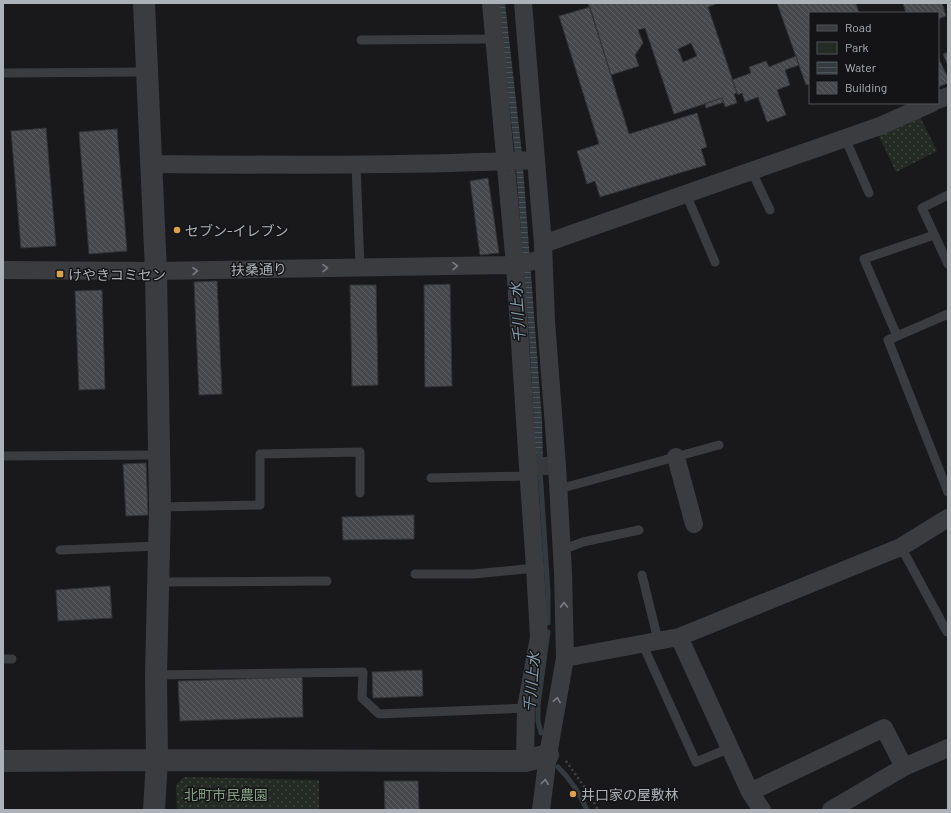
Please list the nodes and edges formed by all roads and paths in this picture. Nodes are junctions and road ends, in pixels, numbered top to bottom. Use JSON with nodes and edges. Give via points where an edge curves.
{"nodes":[{"id":1,"x":144,"y":3,"type":"edge"},
{"id":2,"x":491,"y":3,"type":"edge"},
{"id":3,"x":523,"y":3,"type":"edge"},
{"id":4,"x":494,"y":39,"type":"junction"},
{"id":5,"x":361,"y":40,"type":"dead end"},
{"id":6,"x":147,"y":72,"type":"junction"},
{"id":7,"x":3,"y":73,"type":"edge"},
{"id":8,"x":930,"y":104,"type":"edge"},
{"id":9,"x":845,"y":138,"type":"junction"},
{"id":10,"x":533,"y":160,"type":"junction"},
{"id":11,"x":506,"y":161,"type":"junction"},
{"id":12,"x":151,"y":164,"type":"junction"},
{"id":13,"x":356,"y":165,"type":"junction"},
{"id":14,"x":752,"y":172,"type":"junction"},
{"id":15,"x":870,"y":193,"type":"dead end"},
{"id":16,"x":686,"y":194,"type":"junction"},
{"id":17,"x":948,"y":195,"type":"edge"},
{"id":18,"x":770,"y":210,"type":"dead end"},
{"id":19,"x":934,"y":235,"type":"junction"},
{"id":20,"x":532,"y":259,"type":"junction"},
{"id":21,"x":715,"y":262,"type":"dead end"},
{"id":22,"x":948,"y":264,"type":"edge"},
{"id":23,"x":360,"y":267,"type":"junction"},
{"id":24,"x":3,"y":270,"type":"edge"},
{"id":25,"x":156,"y":271,"type":"junction"},
{"id":26,"x":948,"y":314,"type":"edge"},
{"id":27,"x":897,"y":336,"type":"junction"},
{"id":28,"x":719,"y":444,"type":"dead end"},
{"id":29,"x":158,"y":455,"type":"junction"},
{"id":30,"x":3,"y":456,"type":"edge"},
{"id":31,"x":676,"y":456,"type":"junction"},
{"id":32,"x":539,"y":468,"type":"junction"},
{"id":33,"x":431,"y":478,"type":"dead end"},
{"id":34,"x":558,"y":489,"type":"junction"},
{"id":35,"x":948,"y":492,"type":"edge"},
{"id":36,"x":360,"y":493,"type":"dead end"},
{"id":37,"x":160,"y":507,"type":"junction"},
{"id":38,"x":948,"y":518,"type":"edge"},
{"id":39,"x":694,"y":524,"type":"dead end"},
{"id":40,"x":639,"y":530,"type":"dead end"},
{"id":41,"x":159,"y":546,"type":"junction"},
{"id":42,"x":901,"y":547,"type":"junction"},
{"id":43,"x":60,"y":550,"type":"dead end"},
{"id":44,"x":562,"y":550,"type":"junction"},
{"id":45,"x":535,"y":568,"type":"junction"},
{"id":46,"x":415,"y":574,"type":"dead end"},
{"id":47,"x":642,"y":575,"type":"dead end"},
{"id":48,"x":327,"y":581,"type":"dead end"},
{"id":49,"x":158,"y":582,"type":"junction"},
{"id":50,"x":564,"y":629,"type":"junction"},
{"id":51,"x":538,"y":630,"type":"junction"},
{"id":52,"x":947,"y":632,"type":"edge"},
{"id":53,"x":678,"y":637,"type":"junction"},
{"id":54,"x":650,"y":642,"type":"junction"},
{"id":55,"x":565,"y":658,"type":"junction"},
{"id":56,"x":156,"y":675,"type":"junction"},
{"id":57,"x":526,"y":708,"type":"junction"},
{"id":58,"x":549,"y":747,"type":"junction"},
{"id":59,"x":730,"y":748,"type":"junction"},
{"id":60,"x":948,"y":748,"type":"edge"},
{"id":61,"x":156,"y":760,"type":"junction"},
{"id":62,"x":3,"y":761,"type":"edge"},
{"id":63,"x":526,"y":761,"type":"junction"},
{"id":64,"x":904,"y":767,"type":"junction"},
{"id":65,"x":750,"y":792,"type":"junction"},
{"id":66,"x":154,"y":810,"type":"edge"},
{"id":67,"x":541,"y":810,"type":"edge"},
{"id":68,"x":598,"y":810,"type":"edge"},
{"id":69,"x":762,"y":810,"type":"edge"},
{"id":70,"x":831,"y":810,"type":"edge"}],
"edges":[{"from":1,"to":6,"type":"street"},
{"from":2,"to":4,"type":"street"},
{"from":3,"to":10,"type":"street"},
{"from":4,"to":5,"type":"lane"},
{"from":4,"to":11,"type":"street"},
{"from":6,"to":7,"type":"lane"},
{"from":6,"to":12,"type":"street"},
{"from":8,"to":9,"type":"street","name":"扶桑通り"},
{"from":9,"to":14,"type":"street","name":"扶桑通り"},
{"from":9,"to":15,"type":"lane"},
{"from":10,"to":11,"type":"street"},
{"from":10,"to":20,"type":"street"},
{"from":11,"to":13,"type":"street"},
{"from":11,"to":20,"type":"street"},
{"from":12,"to":13,"type":"street"},
{"from":12,"to":25,"type":"street"},
{"from":13,"to":23,"type":"lane"},
{"from":14,"to":16,"type":"street","name":"扶桑通り"},
{"from":14,"to":18,"type":"lane"},
{"from":16,"to":20,"type":"street","name":"扶桑通り"},
{"from":16,"to":21,"type":"lane"},
{"from":17,"to":19,"type":"lane","via":[[922,208]]},
{"from":19,"to":22,"type":"lane"},
{"from":19,"to":27,"type":"lane","via":[[864,259]]},
{"from":23,"to":20,"type":"street","name":"扶桑通り","one_way":true},
{"from":20,"to":32,"type":"street"},
{"from":20,"to":32,"type":"street","via":[[546,321]]},
{"from":25,"to":23,"type":"street","name":"扶桑通り","one_way":true},
{"from":24,"to":25,"type":"street","name":"扶桑通り"},
{"from":25,"to":29,"type":"street"},
{"from":26,"to":27,"type":"lane"},
{"from":27,"to":35,"type":"lane","via":[[888,340]]},
{"from":28,"to":31,"type":"lane"},
{"from":29,"to":30,"type":"lane"},
{"from":29,"to":37,"type":"street"},
{"from":31,"to":34,"type":"lane"},
{"from":31,"to":39,"type":"street"},
{"from":32,"to":33,"type":"lane"},
{"from":32,"to":34,"type":"street"},
{"from":32,"to":45,"type":"street"},
{"from":34,"to":44,"type":"street"},
{"from":36,"to":37,"type":"lane","via":[[360,452],[260,454],[260,506]]},
{"from":37,"to":41,"type":"street"},
{"from":38,"to":42,"type":"street"},
{"from":40,"to":44,"type":"lane","via":[[583,542]]},
{"from":41,"to":43,"type":"lane"},
{"from":41,"to":49,"type":"street"},
{"from":42,"to":52,"type":"lane"},
{"from":42,"to":53,"type":"street"},
{"from":50,"to":44,"type":"street","one_way":true},
{"from":45,"to":46,"type":"lane","via":[[474,574]]},
{"from":45,"to":51,"type":"street"},
{"from":47,"to":54,"type":"lane"},
{"from":48,"to":49,"type":"lane"},
{"from":49,"to":56,"type":"street"},
{"from":50,"to":51,"type":"street"},
{"from":50,"to":55,"type":"street"},
{"from":51,"to":57,"type":"street"},
{"from":53,"to":54,"type":"street"},
{"from":53,"to":59,"type":"street"},
{"from":54,"to":55,"type":"street"},
{"from":54,"to":59,"type":"lane","via":[[696,762]]},
{"from":58,"to":55,"type":"street","one_way":true},
{"from":56,"to":57,"type":"lane","via":[[363,672],[362,698],[378,714]]},
{"from":56,"to":61,"type":"street"},
{"from":57,"to":63,"type":"street"},
{"from":58,"to":63,"type":"street"},
{"from":67,"to":58,"type":"street","one_way":true},
{"from":58,"to":68,"type":"path","via":[[588,792]]},
{"from":59,"to":65,"type":"street"},
{"from":60,"to":64,"type":"street"},
{"from":61,"to":62,"type":"street"},
{"from":61,"to":63,"type":"street"},
{"from":61,"to":66,"type":"street"},
{"from":64,"to":65,"type":"street","via":[[884,728]]},
{"from":64,"to":70,"type":"street"},
{"from":65,"to":69,"type":"street"}]}
